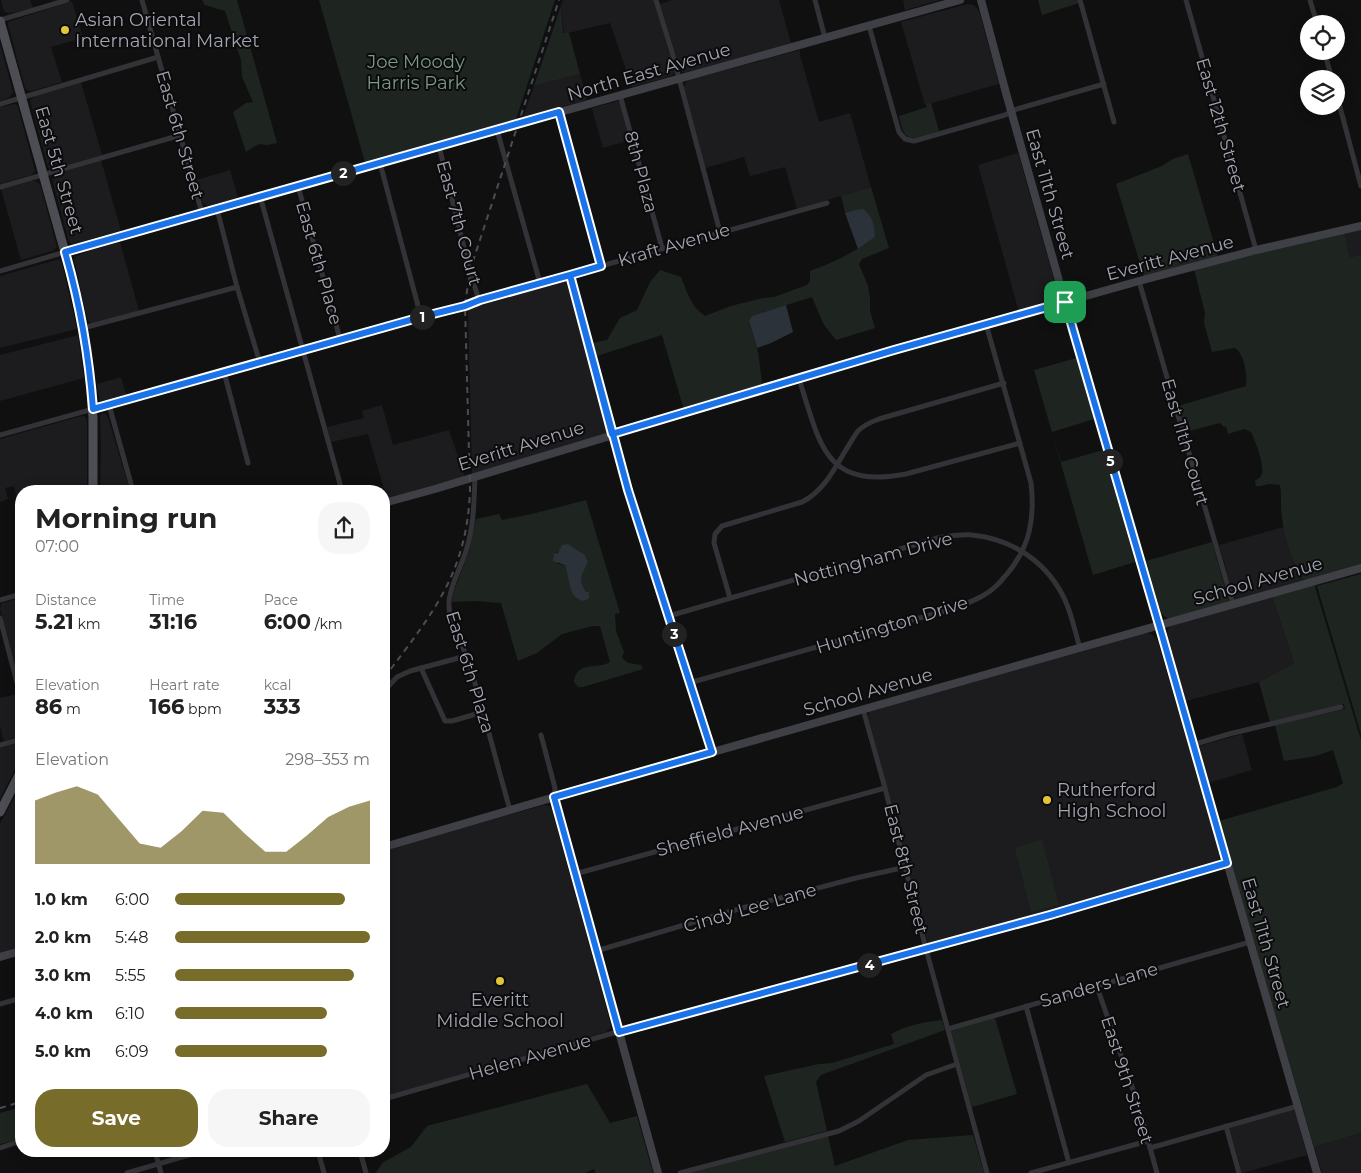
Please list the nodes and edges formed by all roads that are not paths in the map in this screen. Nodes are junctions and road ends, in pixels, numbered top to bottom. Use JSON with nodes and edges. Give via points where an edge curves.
{"nodes":[{"id":1,"x":67,"y":0,"type":"edge"},
{"id":2,"x":142,"y":0,"type":"edge"},
{"id":3,"x":656,"y":0,"type":"edge"},
{"id":4,"x":815,"y":0,"type":"edge"},
{"id":5,"x":960,"y":0,"type":"edge"},
{"id":6,"x":981,"y":0,"type":"edge"},
{"id":7,"x":1080,"y":0,"type":"edge"},
{"id":8,"x":1186,"y":0,"type":"edge"},
{"id":9,"x":1310,"y":0,"type":"edge"},
{"id":10,"x":1314,"y":15,"type":"edge"},
{"id":11,"x":0,"y":20,"type":"edge"},
{"id":12,"x":869,"y":26,"type":"junction"},
{"id":13,"x":825,"y":38,"type":"junction"},
{"id":14,"x":158,"y":57,"type":"junction"},
{"id":15,"x":679,"y":79,"type":"junction"},
{"id":16,"x":1104,"y":84,"type":"junction"},
{"id":17,"x":620,"y":95,"type":"junction"},
{"id":18,"x":22,"y":97,"type":"junction"},
{"id":19,"x":0,"y":104,"type":"edge"},
{"id":20,"x":559,"y":112,"type":"junction"},
{"id":21,"x":1011,"y":112,"type":"junction"},
{"id":22,"x":1342,"y":115,"type":"edge"},
{"id":23,"x":1114,"y":122,"type":"dead end"},
{"id":24,"x":497,"y":130,"type":"junction"},
{"id":25,"x":181,"y":135,"type":"junction"},
{"id":26,"x":439,"y":146,"type":"junction"},
{"id":27,"x":380,"y":163,"type":"junction"},
{"id":28,"x":43,"y":174,"type":"junction"},
{"id":29,"x":298,"y":186,"type":"junction"},
{"id":30,"x":1361,"y":186,"type":"edge"},
{"id":31,"x":0,"y":187,"type":"edge"},
{"id":32,"x":260,"y":196,"type":"junction"},
{"id":33,"x":828,"y":203,"type":"dead end"},
{"id":34,"x":217,"y":209,"type":"junction"},
{"id":35,"x":202,"y":213,"type":"junction"},
{"id":36,"x":1361,"y":226,"type":"edge"},
{"id":37,"x":720,"y":232,"type":"junction"},
{"id":38,"x":662,"y":248,"type":"junction"},
{"id":39,"x":1256,"y":250,"type":"junction"},
{"id":40,"x":65,"y":252,"type":"junction"},
{"id":41,"x":601,"y":266,"type":"junction"},
{"id":42,"x":0,"y":271,"type":"edge"},
{"id":43,"x":570,"y":275,"type":"junction"},
{"id":44,"x":1139,"y":281,"type":"junction"},
{"id":45,"x":540,"y":283,"type":"junction"},
{"id":46,"x":237,"y":287,"type":"junction"},
{"id":47,"x":480,"y":300,"type":"junction"},
{"id":48,"x":1065,"y":302,"type":"junction"},
{"id":49,"x":421,"y":317,"type":"junction"},
{"id":50,"x":986,"y":324,"type":"junction"},
{"id":51,"x":83,"y":328,"type":"junction"},
{"id":52,"x":340,"y":339,"type":"junction"},
{"id":53,"x":302,"y":350,"type":"junction"},
{"id":54,"x":260,"y":362,"type":"junction"},
{"id":55,"x":224,"y":372,"type":"junction"},
{"id":56,"x":800,"y":379,"type":"junction"},
{"id":57,"x":1004,"y":383,"type":"junction"},
{"id":58,"x":109,"y":405,"type":"junction"},
{"id":59,"x":93,"y":409,"type":"junction"},
{"id":60,"x":612,"y":434,"type":"junction"},
{"id":61,"x":0,"y":435,"type":"edge"},
{"id":62,"x":1020,"y":443,"type":"junction"},
{"id":63,"x":248,"y":463,"type":"dead end"},
{"id":64,"x":837,"y":465,"type":"junction"},
{"id":65,"x":474,"y":476,"type":"junction"},
{"id":66,"x":93,"y":485,"type":"edge"},
{"id":67,"x":131,"y":485,"type":"edge"},
{"id":68,"x":340,"y":485,"type":"edge"},
{"id":69,"x":390,"y":501,"type":"edge"},
{"id":70,"x":1022,"y":551,"type":"junction"},
{"id":71,"x":1361,"y":568,"type":"edge"},
{"id":72,"x":15,"y":596,"type":"edge"},
{"id":73,"x":730,"y":598,"type":"junction"},
{"id":74,"x":0,"y":600,"type":"edge"},
{"id":75,"x":1233,"y":604,"type":"junction"},
{"id":76,"x":669,"y":616,"type":"junction"},
{"id":77,"x":0,"y":618,"type":"edge"},
{"id":78,"x":1159,"y":625,"type":"junction"},
{"id":79,"x":1080,"y":648,"type":"junction"},
{"id":80,"x":466,"y":656,"type":"junction"},
{"id":81,"x":421,"y":668,"type":"junction"},
{"id":82,"x":15,"y":675,"type":"edge"},
{"id":83,"x":689,"y":683,"type":"junction"},
{"id":84,"x":390,"y":685,"type":"edge"},
{"id":85,"x":1341,"y":707,"type":"dead end"},
{"id":86,"x":864,"y":709,"type":"junction"},
{"id":87,"x":483,"y":712,"type":"junction"},
{"id":88,"x":541,"y":736,"type":"dead end"},
{"id":89,"x":15,"y":741,"type":"edge"},
{"id":90,"x":0,"y":745,"type":"edge"},
{"id":91,"x":1192,"y":745,"type":"junction"},
{"id":92,"x":712,"y":752,"type":"junction"},
{"id":93,"x":15,"y":783,"type":"edge"},
{"id":94,"x":885,"y":788,"type":"junction"},
{"id":95,"x":554,"y":797,"type":"junction"},
{"id":96,"x":510,"y":810,"type":"junction"},
{"id":97,"x":0,"y":812,"type":"edge"},
{"id":98,"x":390,"y":845,"type":"edge"},
{"id":99,"x":1227,"y":863,"type":"junction"},
{"id":100,"x":906,"y":867,"type":"junction"},
{"id":101,"x":575,"y":874,"type":"junction"},
{"id":102,"x":1250,"y":942,"type":"junction"},
{"id":103,"x":926,"y":949,"type":"junction"},
{"id":104,"x":596,"y":951,"type":"junction"},
{"id":105,"x":15,"y":953,"type":"edge"},
{"id":106,"x":0,"y":957,"type":"edge"},
{"id":107,"x":1097,"y":987,"type":"junction"},
{"id":108,"x":15,"y":1000,"type":"edge"},
{"id":109,"x":0,"y":1004,"type":"edge"},
{"id":110,"x":1026,"y":1006,"type":"junction"},
{"id":111,"x":948,"y":1029,"type":"junction"},
{"id":112,"x":619,"y":1032,"type":"junction"},
{"id":113,"x":957,"y":1064,"type":"junction"},
{"id":114,"x":390,"y":1097,"type":"edge"},
{"id":115,"x":1298,"y":1106,"type":"junction"},
{"id":116,"x":1226,"y":1126,"type":"junction"},
{"id":117,"x":1148,"y":1141,"type":"junction"},
{"id":118,"x":15,"y":1143,"type":"edge"},
{"id":119,"x":0,"y":1148,"type":"edge"},
{"id":120,"x":1150,"y":1148,"type":"junction"},
{"id":121,"x":156,"y":1157,"type":"edge"},
{"id":122,"x":182,"y":1157,"type":"edge"},
{"id":123,"x":320,"y":1157,"type":"edge"},
{"id":124,"x":362,"y":1157,"type":"edge"},
{"id":125,"x":1069,"y":1163,"type":"junction"},
{"id":126,"x":158,"y":1164,"type":"junction"},
{"id":127,"x":128,"y":1173,"type":"edge"},
{"id":128,"x":161,"y":1173,"type":"edge"},
{"id":129,"x":324,"y":1173,"type":"edge"},
{"id":130,"x":366,"y":1173,"type":"edge"},
{"id":131,"x":658,"y":1173,"type":"edge"},
{"id":132,"x":680,"y":1173,"type":"edge"},
{"id":133,"x":987,"y":1173,"type":"edge"},
{"id":134,"x":1031,"y":1173,"type":"edge"},
{"id":135,"x":1157,"y":1173,"type":"edge"},
{"id":136,"x":1239,"y":1173,"type":"edge"},
{"id":137,"x":1317,"y":1173,"type":"edge"}],
"edges":[{"from":1,"to":11,"type":"street"},
{"from":2,"to":14,"type":"street","name":"East 6th Street"},
{"from":3,"to":15,"type":"street"},
{"from":4,"to":13,"type":"street"},
{"from":5,"to":12,"type":"street","name":"North East Avenue"},
{"from":6,"to":21,"type":"street","name":"East 11th Street"},
{"from":7,"to":16,"type":"street"},
{"from":8,"to":39,"type":"street","name":"East 12th Street"},
{"from":9,"to":10,"type":"street"},
{"from":11,"to":18,"type":"main road","name":"East 5th Street"},
{"from":12,"to":13,"type":"street","name":"North East Avenue"},
{"from":12,"to":21,"type":"street","via":[[899,132],[905,139],[914,141]]},
{"from":13,"to":15,"type":"street","name":"North East Avenue"},
{"from":14,"to":18,"type":"street"},
{"from":14,"to":25,"type":"street","name":"East 6th Street"},
{"from":15,"to":17,"type":"street","name":"North East Avenue"},
{"from":15,"to":37,"type":"street"},
{"from":16,"to":21,"type":"street"},
{"from":16,"to":23,"type":"street"},
{"from":17,"to":20,"type":"street","name":"North East Avenue"},
{"from":17,"to":38,"type":"street","name":"8th Plaza"},
{"from":18,"to":19,"type":"street"},
{"from":18,"to":28,"type":"main road","name":"East 5th Street"},
{"from":20,"to":24,"type":"street","name":"North East Avenue"},
{"from":20,"to":41,"type":"street"},
{"from":21,"to":48,"type":"street","name":"East 11th Street"},
{"from":22,"to":30,"type":"street"},
{"from":24,"to":26,"type":"street","name":"North East Avenue"},
{"from":24,"to":45,"type":"street"},
{"from":25,"to":28,"type":"street"},
{"from":25,"to":35,"type":"street","name":"East 6th Street"},
{"from":26,"to":27,"type":"street","name":"North East Avenue"},
{"from":26,"to":47,"type":"street","name":"East 7th Court"},
{"from":27,"to":29,"type":"street","name":"North East Avenue"},
{"from":27,"to":49,"type":"street"},
{"from":28,"to":31,"type":"street"},
{"from":28,"to":40,"type":"main road","name":"East 5th Street"},
{"from":29,"to":32,"type":"street","name":"North East Avenue"},
{"from":29,"to":52,"type":"street","name":"East 6th Place"},
{"from":32,"to":34,"type":"street","name":"North East Avenue"},
{"from":32,"to":53,"type":"street"},
{"from":33,"to":37,"type":"street","name":"Kraft Avenue"},
{"from":34,"to":35,"type":"street","name":"North East Avenue"},
{"from":34,"to":46,"type":"street","name":"East 6th Street"},
{"from":35,"to":40,"type":"street","name":"North East Avenue"},
{"from":36,"to":39,"type":"street","name":"Everitt Avenue"},
{"from":37,"to":38,"type":"street","name":"Kraft Avenue"},
{"from":38,"to":41,"type":"street","name":"Kraft Avenue"},
{"from":39,"to":44,"type":"street","name":"Everitt Avenue"},
{"from":40,"to":42,"type":"street","name":"North East Avenue"},
{"from":40,"to":51,"type":"main road","name":"East 5th Street"},
{"from":41,"to":43,"type":"street","name":"Kraft Avenue"},
{"from":43,"to":45,"type":"street","name":"Kraft Avenue"},
{"from":43,"to":60,"type":"street"},
{"from":44,"to":48,"type":"street","name":"Everitt Avenue"},
{"from":44,"to":75,"type":"street","name":"East 11th Court"},
{"from":45,"to":47,"type":"street","name":"Kraft Avenue"},
{"from":46,"to":51,"type":"street"},
{"from":46,"to":54,"type":"street","name":"East 6th Street"},
{"from":47,"to":49,"type":"street","name":"Kraft Avenue"},
{"from":48,"to":50,"type":"street","name":"Everitt Avenue"},
{"from":48,"to":78,"type":"street","name":"East 11th Street"},
{"from":49,"to":52,"type":"street","name":"Kraft Avenue"},
{"from":50,"to":56,"type":"street","name":"Everitt Avenue"},
{"from":50,"to":57,"type":"street","name":"Huntington Drive"},
{"from":51,"to":59,"type":"main road","name":"East 5th Street"},
{"from":52,"to":53,"type":"street","name":"Kraft Avenue"},
{"from":53,"to":54,"type":"street","name":"Kraft Avenue"},
{"from":53,"to":68,"type":"street"},
{"from":54,"to":55,"type":"street","name":"Kraft Avenue"},
{"from":55,"to":58,"type":"street","name":"Kraft Avenue"},
{"from":55,"to":63,"type":"street"},
{"from":56,"to":60,"type":"street","name":"Everitt Avenue"},
{"from":56,"to":64,"type":"street","via":[[819,441]]},
{"from":57,"to":62,"type":"street","name":"Huntington Drive"},
{"from":57,"to":64,"type":"street","via":[[870,422],[856,433]]},
{"from":58,"to":59,"type":"street","name":"Kraft Avenue"},
{"from":58,"to":67,"type":"street"},
{"from":59,"to":61,"type":"street","name":"Kraft Avenue"},
{"from":59,"to":66,"type":"main road","name":"East 5th Street"},
{"from":60,"to":65,"type":"street","name":"Everitt Avenue"},
{"from":60,"to":76,"type":"street"},
{"from":62,"to":64,"type":"street","via":[[888,478],[860,476]]},
{"from":62,"to":70,"type":"street","name":"Huntington Drive","via":[[1033,501],[1030,532]]},
{"from":64,"to":73,"type":"street","via":[[828,480],[808,500],[722,526],[715,534],[714,543]]},
{"from":65,"to":69,"type":"street","name":"Everitt Avenue"},
{"from":65,"to":80,"type":"street","name":"East 6th Plaza","via":[[472,530],[449,603],[454,629]]},
{"from":70,"to":73,"type":"street","name":"Nottingham Drive","via":[[990,538],[971,535],[938,538]]},
{"from":70,"to":79,"type":"street","name":"Nottingham Drive","via":[[1044,569],[1060,590]]},
{"from":70,"to":83,"type":"street","name":"Huntington Drive","via":[[996,586],[980,598],[955,608]]},
{"from":71,"to":75,"type":"street","name":"School Avenue"},
{"from":72,"to":74,"type":"street"},
{"from":73,"to":76,"type":"street","name":"Nottingham Drive"},
{"from":75,"to":78,"type":"street","name":"School Avenue"},
{"from":76,"to":83,"type":"street"},
{"from":77,"to":82,"type":"street"},
{"from":78,"to":79,"type":"street","name":"School Avenue"},
{"from":78,"to":91,"type":"street","name":"East 11th Street"},
{"from":79,"to":86,"type":"street","name":"School Avenue"},
{"from":80,"to":81,"type":"street"},
{"from":80,"to":87,"type":"street","name":"East 6th Plaza"},
{"from":81,"to":84,"type":"street","via":[[397,677]]},
{"from":81,"to":87,"type":"street","via":[[444,721],[452,722]]},
{"from":83,"to":92,"type":"street"},
{"from":85,"to":91,"type":"street"},
{"from":86,"to":92,"type":"street","name":"School Avenue"},
{"from":86,"to":94,"type":"street","name":"East 8th Street"},
{"from":87,"to":96,"type":"street","name":"East 6th Plaza"},
{"from":88,"to":95,"type":"street","via":[[555,788]]},
{"from":89,"to":90,"type":"street"},
{"from":91,"to":99,"type":"street","name":"East 11th Street"},
{"from":92,"to":95,"type":"street","name":"School Avenue"},
{"from":93,"to":97,"type":"main road"},
{"from":94,"to":100,"type":"street","name":"East 8th Street"},
{"from":94,"to":101,"type":"street","name":"Sheffield Avenue"},
{"from":95,"to":96,"type":"street","name":"School Avenue"},
{"from":95,"to":101,"type":"street"},
{"from":96,"to":98,"type":"street","name":"School Avenue"},
{"from":99,"to":102,"type":"street","name":"East 11th Street"},
{"from":99,"to":103,"type":"street","name":"Helen Avenue"},
{"from":100,"to":103,"type":"street","name":"East 8th Street"},
{"from":100,"to":104,"type":"street","name":"Cindy Lee Lane","via":[[742,908]]},
{"from":101,"to":104,"type":"street"},
{"from":102,"to":107,"type":"street","name":"Sanders Lane"},
{"from":102,"to":115,"type":"street","name":"East 11th Street"},
{"from":103,"to":111,"type":"street","name":"East 8th Street"},
{"from":103,"to":112,"type":"street","name":"Helen Avenue"},
{"from":104,"to":112,"type":"street"},
{"from":105,"to":106,"type":"street"},
{"from":107,"to":110,"type":"street","name":"Sanders Lane"},
{"from":107,"to":117,"type":"street","name":"East 9th Street"},
{"from":108,"to":109,"type":"street"},
{"from":110,"to":111,"type":"street","name":"Sanders Lane"},
{"from":110,"to":125,"type":"street"},
{"from":111,"to":113,"type":"street","name":"East 8th Street"},
{"from":112,"to":114,"type":"street","name":"Helen Avenue"},
{"from":112,"to":131,"type":"street"},
{"from":113,"to":132,"type":"street","via":[[926,1076],[839,1131]]},
{"from":113,"to":133,"type":"street","name":"East 8th Street"},
{"from":115,"to":116,"type":"street"},
{"from":115,"to":137,"type":"street","name":"East 11th Street"},
{"from":116,"to":120,"type":"street"},
{"from":116,"to":136,"type":"street"},
{"from":117,"to":120,"type":"street","name":"East 9th Street"},
{"from":117,"to":125,"type":"street"},
{"from":118,"to":119,"type":"street"},
{"from":120,"to":135,"type":"street","name":"East 9th Street"},
{"from":121,"to":126,"type":"street"},
{"from":122,"to":126,"type":"street"},
{"from":123,"to":129,"type":"street"},
{"from":124,"to":130,"type":"street"},
{"from":125,"to":134,"type":"street"},
{"from":126,"to":127,"type":"street"},
{"from":126,"to":128,"type":"street"}]}
